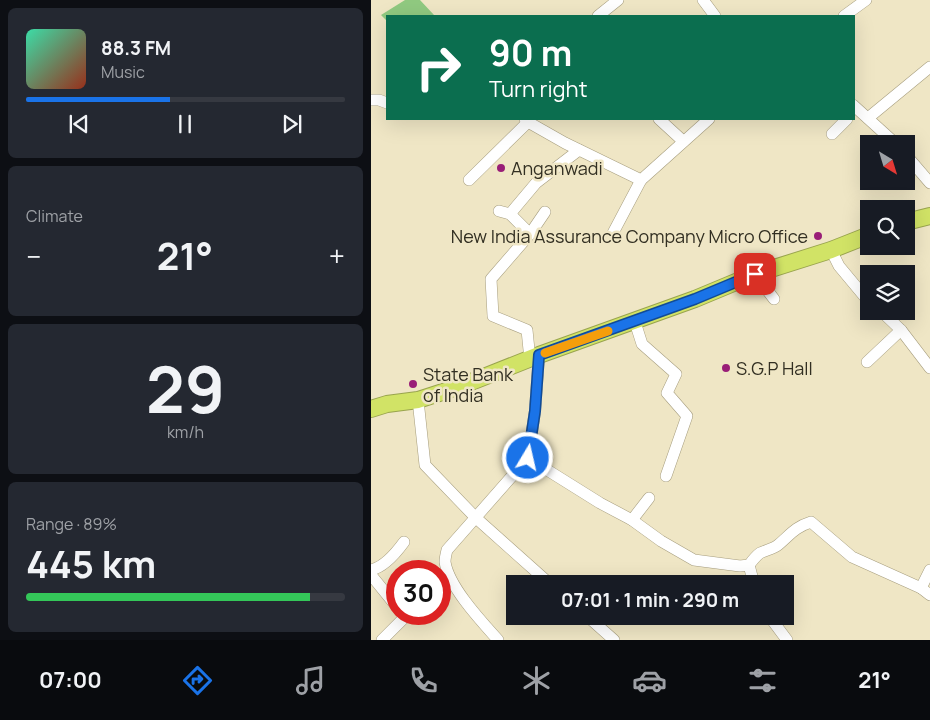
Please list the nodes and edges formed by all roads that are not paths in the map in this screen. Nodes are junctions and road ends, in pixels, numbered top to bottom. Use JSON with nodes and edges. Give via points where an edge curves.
{"nodes":[{"id":1,"x":618,"y":0,"type":"edge"},
{"id":2,"x":703,"y":0,"type":"edge"},
{"id":3,"x":866,"y":0,"type":"edge"},
{"id":4,"x":599,"y":15,"type":"edge"},
{"id":5,"x":714,"y":15,"type":"edge"},
{"id":6,"x":845,"y":15,"type":"edge"},
{"id":7,"x":930,"y":67,"type":"edge"},
{"id":8,"x":371,"y":100,"type":"edge"},
{"id":9,"x":386,"y":103,"type":"edge"},
{"id":10,"x":855,"y":108,"type":"edge"},
{"id":11,"x":868,"y":118,"type":"junction"},
{"id":12,"x":527,"y":120,"type":"edge"},
{"id":13,"x":660,"y":120,"type":"edge"},
{"id":14,"x":708,"y":120,"type":"edge"},
{"id":15,"x":846,"y":120,"type":"edge"},
{"id":16,"x":832,"y":134,"type":"dead end"},
{"id":17,"x":886,"y":135,"type":"edge"},
{"id":18,"x":683,"y":141,"type":"junction"},
{"id":19,"x":579,"y":150,"type":"junction"},
{"id":20,"x":915,"y":166,"type":"edge"},
{"id":21,"x":469,"y":180,"type":"dead end"},
{"id":22,"x":641,"y":180,"type":"junction"},
{"id":23,"x":930,"y":183,"type":"edge"},
{"id":24,"x":545,"y":212,"type":"dead end"},
{"id":25,"x":930,"y":216,"type":"edge"},
{"id":26,"x":915,"y":220,"type":"edge"},
{"id":27,"x":613,"y":233,"type":"dead end"},
{"id":28,"x":530,"y":234,"type":"junction"},
{"id":29,"x":860,"y":239,"type":"edge"},
{"id":30,"x":831,"y":250,"type":"junction"},
{"id":31,"x":755,"y":274,"type":"junction"},
{"id":32,"x":860,"y":291,"type":"edge"},
{"id":33,"x":774,"y":299,"type":"dead end"},
{"id":34,"x":890,"y":320,"type":"edge"},
{"id":35,"x":635,"y":322,"type":"junction"},
{"id":36,"x":901,"y":330,"type":"junction"},
{"id":37,"x":535,"y":357,"type":"junction"},
{"id":38,"x":867,"y":362,"type":"dead end"},
{"id":39,"x":930,"y":367,"type":"edge"},
{"id":40,"x":418,"y":400,"type":"junction"},
{"id":41,"x":371,"y":409,"type":"edge"},
{"id":42,"x":528,"y":458,"type":"junction"},
{"id":43,"x":665,"y":476,"type":"dead end"},
{"id":44,"x":649,"y":498,"type":"dead end"},
{"id":45,"x":476,"y":518,"type":"junction"},
{"id":46,"x":632,"y":520,"type":"junction"},
{"id":47,"x":404,"y":542,"type":"dead end"},
{"id":48,"x":749,"y":565,"type":"junction"},
{"id":49,"x":371,"y":570,"type":"edge"},
{"id":50,"x":930,"y":570,"type":"edge"},
{"id":51,"x":371,"y":574,"type":"edge"},
{"id":52,"x":540,"y":575,"type":"edge"},
{"id":53,"x":752,"y":575,"type":"edge"},
{"id":54,"x":926,"y":591,"type":"edge"},
{"id":55,"x":386,"y":594,"type":"edge"},
{"id":56,"x":397,"y":625,"type":"edge"},
{"id":57,"x":597,"y":625,"type":"edge"},
{"id":58,"x":776,"y":625,"type":"edge"},
{"id":59,"x":382,"y":640,"type":"edge"},
{"id":60,"x":498,"y":640,"type":"edge"},
{"id":61,"x":614,"y":640,"type":"edge"},
{"id":62,"x":787,"y":640,"type":"edge"}],
"edges":[{"from":1,"to":4,"type":"street"},
{"from":2,"to":5,"type":"street"},
{"from":3,"to":6,"type":"street"},
{"from":7,"to":11,"type":"street"},
{"from":8,"to":9,"type":"street"},
{"from":10,"to":11,"type":"street"},
{"from":11,"to":17,"type":"street"},
{"from":12,"to":19,"type":"street"},
{"from":12,"to":21,"type":"street"},
{"from":13,"to":18,"type":"street"},
{"from":14,"to":18,"type":"street"},
{"from":15,"to":16,"type":"street"},
{"from":18,"to":22,"type":"street"},
{"from":19,"to":22,"type":"street"},
{"from":19,"to":28,"type":"street","via":[[536,183],[505,213]]},
{"from":20,"to":23,"type":"street"},
{"from":22,"to":27,"type":"street"},
{"from":24,"to":28,"type":"street"},
{"from":25,"to":26,"type":"highway"},
{"from":28,"to":37,"type":"street","via":[[491,279],[493,316],[527,330]]},
{"from":29,"to":30,"type":"highway"},
{"from":30,"to":31,"type":"highway"},
{"from":30,"to":32,"type":"street","via":[[839,266]]},
{"from":31,"to":33,"type":"street"},
{"from":31,"to":35,"type":"highway"},
{"from":34,"to":36,"type":"street"},
{"from":35,"to":37,"type":"highway"},
{"from":35,"to":43,"type":"street","via":[[642,344],[676,374],[667,393],[687,416]]},
{"from":36,"to":38,"type":"street"},
{"from":36,"to":39,"type":"street"},
{"from":37,"to":40,"type":"highway"},
{"from":37,"to":42,"type":"street","via":[[535,411]]},
{"from":40,"to":41,"type":"highway"},
{"from":40,"to":45,"type":"street","via":[[425,466]]},
{"from":42,"to":45,"type":"street"},
{"from":42,"to":46,"type":"street"},
{"from":44,"to":46,"type":"street"},
{"from":45,"to":52,"type":"street"},
{"from":45,"to":60,"type":"street","via":[[447,550],[445,561],[466,602]]},
{"from":46,"to":48,"type":"street","via":[[661,542],[694,560]]},
{"from":47,"to":49,"type":"street","via":[[390,558]]},
{"from":48,"to":53,"type":"street"},
{"from":48,"to":54,"type":"street","via":[[759,554],[779,544],[787,534],[811,522],[852,557]]},
{"from":50,"to":54,"type":"street"},
{"from":51,"to":55,"type":"street"},
{"from":56,"to":59,"type":"street"},
{"from":57,"to":61,"type":"street"},
{"from":58,"to":62,"type":"street"}]}
